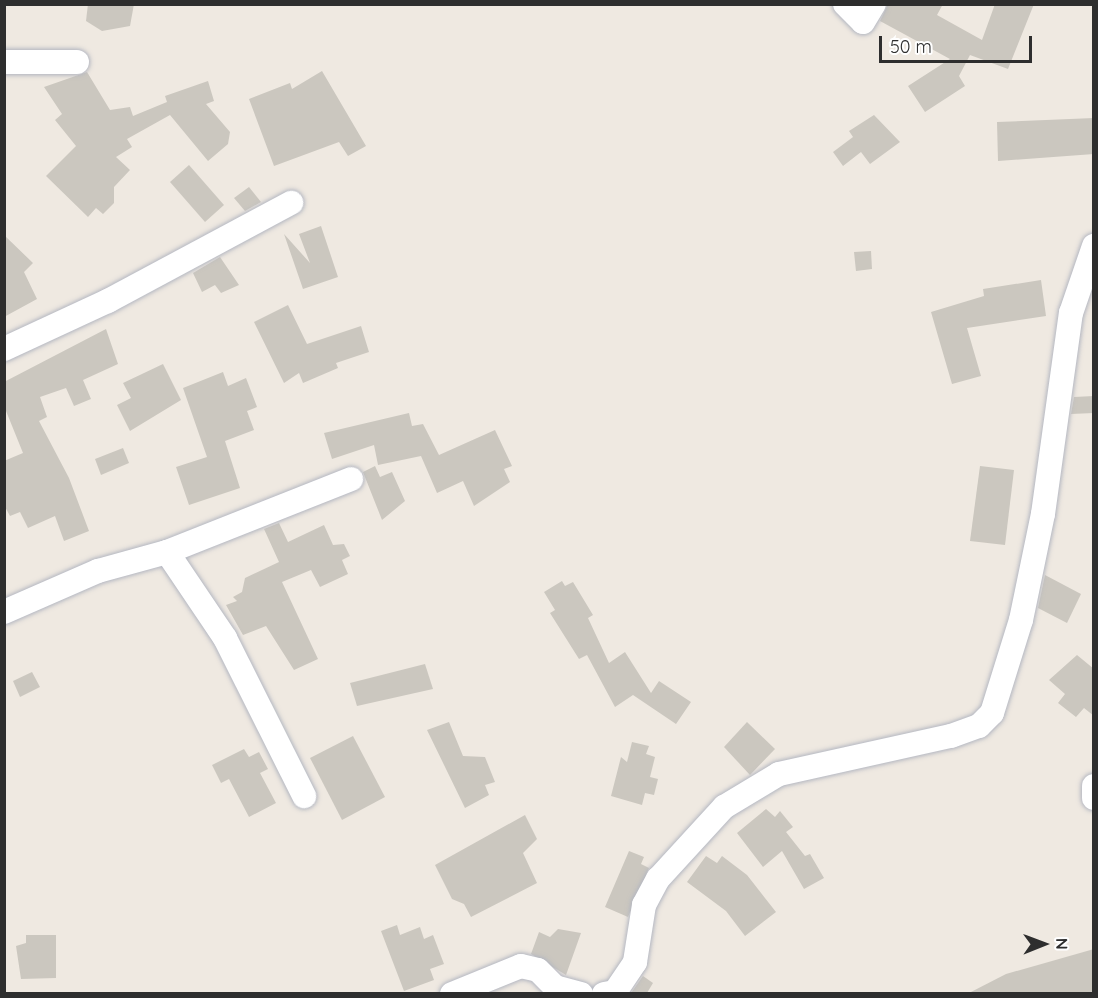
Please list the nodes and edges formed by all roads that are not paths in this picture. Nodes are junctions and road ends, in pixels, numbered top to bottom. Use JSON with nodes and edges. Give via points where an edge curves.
{"nodes":[{"id":1,"x":845,"y":4,"type":"edge"},
{"id":2,"x":874,"y":4,"type":"edge"},
{"id":3,"x":77,"y":62,"type":"dead end"},
{"id":4,"x":4,"y":63,"type":"edge"},
{"id":5,"x":291,"y":203,"type":"dead end"},
{"id":6,"x":1094,"y":246,"type":"edge"},
{"id":7,"x":4,"y":349,"type":"edge"},
{"id":8,"x":351,"y":479,"type":"dead end"},
{"id":9,"x":167,"y":552,"type":"junction"},
{"id":10,"x":4,"y":612,"type":"edge"},
{"id":11,"x":1094,"y":786,"type":"edge"},
{"id":12,"x":304,"y":796,"type":"dead end"},
{"id":13,"x":1094,"y":798,"type":"edge"},
{"id":14,"x":452,"y":993,"type":"edge"},
{"id":15,"x":581,"y":993,"type":"edge"},
{"id":16,"x":604,"y":993,"type":"edge"}],
"edges":[{"from":1,"to":2,"type":"street","via":[[863,22]]},
{"from":3,"to":4,"type":"street"},
{"from":5,"to":7,"type":"street","via":[[108,301]]},
{"from":6,"to":16,"type":"street","via":[[1071,313],[1043,514],[1021,620],[992,713],[979,726],[951,736],[779,774],[724,807],[658,879],[644,905],[635,962],[615,992]]},
{"from":8,"to":9,"type":"street"},
{"from":9,"to":10,"type":"street","via":[[98,571]]},
{"from":9,"to":12,"type":"street","via":[[225,638]]},
{"from":11,"to":13,"type":"street"},
{"from":14,"to":15,"type":"street","via":[[521,966],[538,970],[555,987]]}]}
